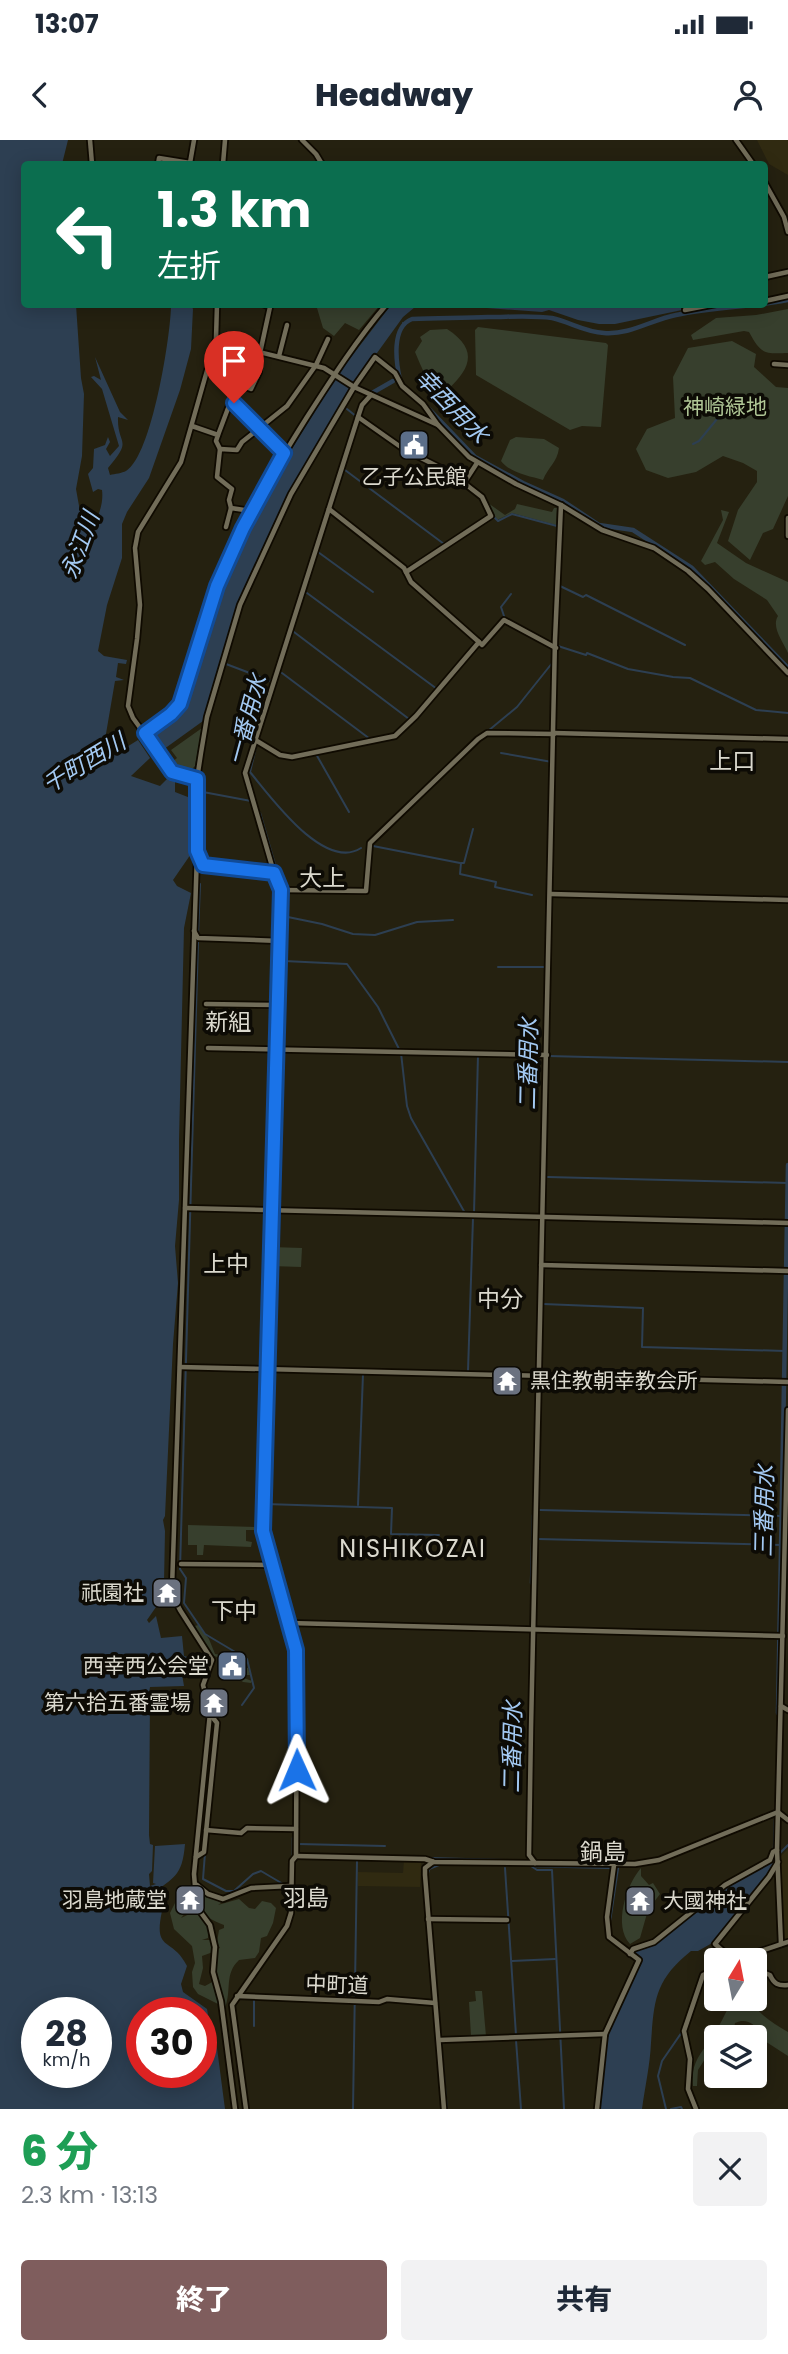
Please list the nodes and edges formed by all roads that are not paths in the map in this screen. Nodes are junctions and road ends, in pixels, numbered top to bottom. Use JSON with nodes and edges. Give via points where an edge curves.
{"nodes":[{"id":1,"x":89,"y":140,"type":"edge"},
{"id":2,"x":194,"y":140,"type":"edge"},
{"id":3,"x":225,"y":140,"type":"edge"},
{"id":4,"x":302,"y":140,"type":"edge"},
{"id":5,"x":736,"y":140,"type":"edge"},
{"id":6,"x":92,"y":161,"type":"edge"},
{"id":7,"x":158,"y":161,"type":"edge"},
{"id":8,"x":178,"y":161,"type":"edge"},
{"id":9,"x":190,"y":161,"type":"edge"},
{"id":10,"x":223,"y":161,"type":"edge"},
{"id":11,"x":320,"y":161,"type":"edge"},
{"id":12,"x":751,"y":161,"type":"edge"},
{"id":13,"x":768,"y":188,"type":"edge"},
{"id":14,"x":788,"y":232,"type":"edge"},
{"id":15,"x":788,"y":272,"type":"edge"},
{"id":16,"x":768,"y":276,"type":"edge"},
{"id":17,"x":788,"y":296,"type":"edge"},
{"id":18,"x":768,"y":300,"type":"edge"},
{"id":19,"x":216,"y":308,"type":"edge"},
{"id":20,"x":270,"y":308,"type":"edge"},
{"id":21,"x":384,"y":308,"type":"edge"},
{"id":22,"x":695,"y":308,"type":"edge"},
{"id":23,"x":685,"y":310,"type":"dead end"},
{"id":24,"x":287,"y":325,"type":"dead end"},
{"id":25,"x":216,"y":339,"type":"junction"},
{"id":26,"x":328,"y":339,"type":"dead end"},
{"id":27,"x":259,"y":352,"type":"junction"},
{"id":28,"x":279,"y":356,"type":"junction"},
{"id":29,"x":774,"y":364,"type":"dead end"},
{"id":30,"x":316,"y":365,"type":"junction"},
{"id":31,"x":788,"y":365,"type":"edge"},
{"id":32,"x":335,"y":375,"type":"junction"},
{"id":33,"x":353,"y":387,"type":"junction"},
{"id":34,"x":371,"y":395,"type":"junction"},
{"id":35,"x":234,"y":400,"type":"junction"},
{"id":36,"x":358,"y":417,"type":"junction"},
{"id":37,"x":438,"y":425,"type":"junction"},
{"id":38,"x":192,"y":426,"type":"junction"},
{"id":39,"x":258,"y":428,"type":"junction"},
{"id":40,"x":218,"y":435,"type":"junction"},
{"id":41,"x":220,"y":449,"type":"junction"},
{"id":42,"x":284,"y":453,"type":"junction"},
{"id":43,"x":477,"y":463,"type":"junction"},
{"id":44,"x":464,"y":481,"type":"junction"},
{"id":45,"x":561,"y":505,"type":"junction"},
{"id":46,"x":231,"y":508,"type":"junction"},
{"id":47,"x":329,"y":509,"type":"junction"},
{"id":48,"x":251,"y":511,"type":"junction"},
{"id":49,"x":788,"y":518,"type":"edge"},
{"id":50,"x":226,"y":527,"type":"dead end"},
{"id":51,"x":788,"y":537,"type":"edge"},
{"id":52,"x":406,"y":572,"type":"junction"},
{"id":53,"x":479,"y":642,"type":"junction"},
{"id":54,"x":556,"y":648,"type":"junction"},
{"id":55,"x":788,"y":673,"type":"edge"},
{"id":56,"x":145,"y":733,"type":"junction"},
{"id":57,"x":553,"y":734,"type":"junction"},
{"id":58,"x":788,"y":739,"type":"edge"},
{"id":59,"x":256,"y":743,"type":"junction"},
{"id":60,"x":197,"y":779,"type":"junction"},
{"id":61,"x":197,"y":854,"type":"junction"},
{"id":62,"x":274,"y":873,"type":"junction"},
{"id":63,"x":280,"y":888,"type":"junction"},
{"id":64,"x":551,"y":894,"type":"junction"},
{"id":65,"x":788,"y":900,"type":"edge"},
{"id":66,"x":193,"y":930,"type":"junction"},
{"id":67,"x":279,"y":941,"type":"junction"},
{"id":68,"x":206,"y":1004,"type":"dead end"},
{"id":69,"x":277,"y":1005,"type":"junction"},
{"id":70,"x":208,"y":1048,"type":"dead end"},
{"id":71,"x":276,"y":1049,"type":"junction"},
{"id":72,"x":545,"y":1055,"type":"junction"},
{"id":73,"x":188,"y":1208,"type":"junction"},
{"id":74,"x":271,"y":1210,"type":"junction"},
{"id":75,"x":541,"y":1216,"type":"junction"},
{"id":76,"x":787,"y":1223,"type":"edge"},
{"id":77,"x":541,"y":1265,"type":"junction"},
{"id":78,"x":787,"y":1272,"type":"edge"},
{"id":79,"x":184,"y":1367,"type":"junction"},
{"id":80,"x":266,"y":1369,"type":"junction"},
{"id":81,"x":538,"y":1376,"type":"junction"},
{"id":82,"x":785,"y":1382,"type":"edge"},
{"id":83,"x":788,"y":1410,"type":"edge"},
{"id":84,"x":181,"y":1564,"type":"dead end"},
{"id":85,"x":271,"y":1565,"type":"junction"},
{"id":86,"x":289,"y":1623,"type":"junction"},
{"id":87,"x":534,"y":1629,"type":"junction"},
{"id":88,"x":783,"y":1636,"type":"junction"},
{"id":89,"x":781,"y":1706,"type":"junction"},
{"id":90,"x":788,"y":1710,"type":"edge"},
{"id":91,"x":210,"y":1713,"type":"junction"},
{"id":92,"x":776,"y":1813,"type":"junction"},
{"id":93,"x":788,"y":1820,"type":"edge"},
{"id":94,"x":295,"y":1829,"type":"junction"},
{"id":95,"x":207,"y":1830,"type":"junction"},
{"id":96,"x":777,"y":1854,"type":"junction"},
{"id":97,"x":296,"y":1856,"type":"junction"},
{"id":98,"x":196,"y":1857,"type":"junction"},
{"id":99,"x":434,"y":1862,"type":"junction"},
{"id":100,"x":535,"y":1863,"type":"junction"},
{"id":101,"x":614,"y":1867,"type":"junction"},
{"id":102,"x":196,"y":1884,"type":"junction"},
{"id":103,"x":289,"y":1886,"type":"junction"},
{"id":104,"x":428,"y":1919,"type":"junction"},
{"id":105,"x":507,"y":1920,"type":"dead end"},
{"id":106,"x":788,"y":1942,"type":"edge"},
{"id":107,"x":781,"y":1944,"type":"junction"},
{"id":108,"x":720,"y":1948,"type":"edge"},
{"id":109,"x":767,"y":1949,"type":"edge"},
{"id":110,"x":631,"y":1952,"type":"junction"},
{"id":111,"x":767,"y":1974,"type":"edge"},
{"id":112,"x":704,"y":1975,"type":"edge"},
{"id":113,"x":788,"y":1985,"type":"edge"},
{"id":114,"x":237,"y":1996,"type":"junction"},
{"id":115,"x":435,"y":2003,"type":"junction"},
{"id":116,"x":605,"y":2034,"type":"junction"},
{"id":117,"x":440,"y":2040,"type":"junction"},
{"id":118,"x":235,"y":2109,"type":"edge"},
{"id":119,"x":246,"y":2109,"type":"edge"},
{"id":120,"x":444,"y":2109,"type":"edge"},
{"id":121,"x":597,"y":2109,"type":"edge"},
{"id":122,"x":695,"y":2109,"type":"edge"}],
"edges":[{"from":1,"to":6,"type":"street"},
{"from":2,"to":9,"type":"street"},
{"from":3,"to":10,"type":"street"},
{"from":4,"to":11,"type":"street"},
{"from":5,"to":12,"type":"street"},
{"from":7,"to":8,"type":"street"},
{"from":13,"to":14,"type":"street"},
{"from":15,"to":16,"type":"street"},
{"from":17,"to":18,"type":"street"},
{"from":19,"to":25,"type":"street"},
{"from":20,"to":27,"type":"street"},
{"from":21,"to":32,"type":"street"},
{"from":22,"to":23,"type":"street"},
{"from":24,"to":28,"type":"street"},
{"from":25,"to":27,"type":"street"},
{"from":25,"to":38,"type":"street"},
{"from":26,"to":30,"type":"street"},
{"from":27,"to":28,"type":"street"},
{"from":27,"to":35,"type":"street","via":[[258,379],[251,389],[243,386]]},
{"from":28,"to":30,"type":"street"},
{"from":29,"to":31,"type":"street"},
{"from":30,"to":32,"type":"street"},
{"from":30,"to":39,"type":"street","via":[[287,406]]},
{"from":32,"to":33,"type":"street"},
{"from":32,"to":42,"type":"street"},
{"from":33,"to":34,"type":"street"},
{"from":33,"to":37,"type":"street","via":[[374,357],[394,373]]},
{"from":33,"to":60,"type":"street","via":[[291,494],[245,592],[207,717]]},
{"from":34,"to":36,"type":"street"},
{"from":34,"to":37,"type":"street"},
{"from":35,"to":39,"type":"street"},
{"from":35,"to":40,"type":"street"},
{"from":36,"to":44,"type":"street","via":[[405,450]]},
{"from":36,"to":47,"type":"street"},
{"from":37,"to":43,"type":"street"},
{"from":38,"to":40,"type":"street"},
{"from":38,"to":56,"type":"street","via":[[181,462],[138,532],[135,548],[140,605],[128,706]]},
{"from":39,"to":41,"type":"street","via":[[237,450]]},
{"from":39,"to":42,"type":"street"},
{"from":40,"to":41,"type":"street"},
{"from":41,"to":46,"type":"street","via":[[217,477],[232,489]]},
{"from":42,"to":48,"type":"street"},
{"from":43,"to":44,"type":"street"},
{"from":43,"to":45,"type":"street"},
{"from":44,"to":52,"type":"street","via":[[482,497],[491,516]]},
{"from":45,"to":54,"type":"street"},
{"from":45,"to":55,"type":"street","via":[[602,530],[654,548],[691,573]]},
{"from":46,"to":48,"type":"street"},
{"from":46,"to":50,"type":"street"},
{"from":47,"to":52,"type":"street"},
{"from":47,"to":59,"type":"street"},
{"from":48,"to":56,"type":"street","via":[[217,586],[180,704]]},
{"from":49,"to":51,"type":"street"},
{"from":52,"to":53,"type":"street","via":[[411,582]]},
{"from":53,"to":54,"type":"street","via":[[482,645],[505,620]]},
{"from":53,"to":59,"type":"street","via":[[395,736],[292,757]]},
{"from":54,"to":57,"type":"street"},
{"from":56,"to":60,"type":"street","via":[[172,772]]},
{"from":57,"to":58,"type":"street"},
{"from":57,"to":63,"type":"street","via":[[487,733],[478,739],[370,843],[366,891]]},
{"from":57,"to":64,"type":"street"},
{"from":59,"to":62,"type":"street","via":[[246,777]]},
{"from":60,"to":61,"type":"street"},
{"from":61,"to":62,"type":"street","via":[[203,865]]},
{"from":61,"to":66,"type":"street"},
{"from":62,"to":63,"type":"street"},
{"from":63,"to":67,"type":"street"},
{"from":64,"to":65,"type":"street"},
{"from":64,"to":72,"type":"street"},
{"from":66,"to":67,"type":"street","via":[[198,938]]},
{"from":66,"to":73,"type":"street"},
{"from":67,"to":69,"type":"street"},
{"from":68,"to":69,"type":"street"},
{"from":69,"to":71,"type":"street"},
{"from":70,"to":71,"type":"street"},
{"from":71,"to":72,"type":"street"},
{"from":71,"to":74,"type":"street"},
{"from":72,"to":75,"type":"street"},
{"from":73,"to":74,"type":"street"},
{"from":73,"to":79,"type":"street"},
{"from":74,"to":75,"type":"street"},
{"from":74,"to":80,"type":"street"},
{"from":75,"to":76,"type":"street"},
{"from":75,"to":77,"type":"street"},
{"from":77,"to":78,"type":"street"},
{"from":77,"to":81,"type":"street"},
{"from":79,"to":80,"type":"street"},
{"from":79,"to":91,"type":"street","via":[[172,1588],[180,1610],[212,1660],[202,1685]]},
{"from":80,"to":81,"type":"street"},
{"from":80,"to":85,"type":"street","via":[[263,1531]]},
{"from":81,"to":82,"type":"street"},
{"from":81,"to":87,"type":"street"},
{"from":83,"to":88,"type":"street"},
{"from":84,"to":85,"type":"street"},
{"from":85,"to":86,"type":"street"},
{"from":86,"to":87,"type":"street"},
{"from":86,"to":94,"type":"street","via":[[297,1653]]},
{"from":87,"to":88,"type":"street"},
{"from":87,"to":100,"type":"street","via":[[529,1855]]},
{"from":88,"to":89,"type":"street"},
{"from":89,"to":90,"type":"street"},
{"from":89,"to":92,"type":"street"},
{"from":91,"to":95,"type":"street","via":[[217,1723]]},
{"from":91,"to":98,"type":"street"},
{"from":92,"to":93,"type":"street"},
{"from":92,"to":96,"type":"street"},
{"from":92,"to":101,"type":"street","via":[[659,1860]]},
{"from":94,"to":95,"type":"street"},
{"from":94,"to":97,"type":"street"},
{"from":95,"to":98,"type":"street","via":[[204,1852]]},
{"from":96,"to":107,"type":"street"},
{"from":96,"to":108,"type":"street","via":[[769,1877],[715,1944]]},
{"from":96,"to":110,"type":"street","via":[[725,1885],[654,1942]]},
{"from":97,"to":99,"type":"street"},
{"from":97,"to":103,"type":"street"},
{"from":98,"to":102,"type":"street"},
{"from":99,"to":100,"type":"street"},
{"from":99,"to":104,"type":"street","via":[[425,1868]]},
{"from":100,"to":101,"type":"street"},
{"from":101,"to":110,"type":"street","via":[[609,1937]]},
{"from":102,"to":103,"type":"street","via":[[223,1899],[251,1888]]},
{"from":102,"to":118,"type":"street","via":[[199,1910],[210,1925],[215,1947],[213,1972]]},
{"from":103,"to":114,"type":"street","via":[[287,1926]]},
{"from":104,"to":105,"type":"street"},
{"from":104,"to":115,"type":"street"},
{"from":106,"to":107,"type":"street"},
{"from":107,"to":109,"type":"street"},
{"from":110,"to":116,"type":"street","via":[[639,1961]]},
{"from":111,"to":113,"type":"street","via":[[780,1986]]},
{"from":112,"to":122,"type":"street","via":[[685,2024],[690,2055],[688,2089]]},
{"from":114,"to":115,"type":"street","name":"中町道"},
{"from":114,"to":119,"type":"street","via":[[232,2005]]},
{"from":115,"to":117,"type":"street"},
{"from":116,"to":117,"type":"street"},
{"from":116,"to":121,"type":"street"},
{"from":117,"to":120,"type":"street"}]}
